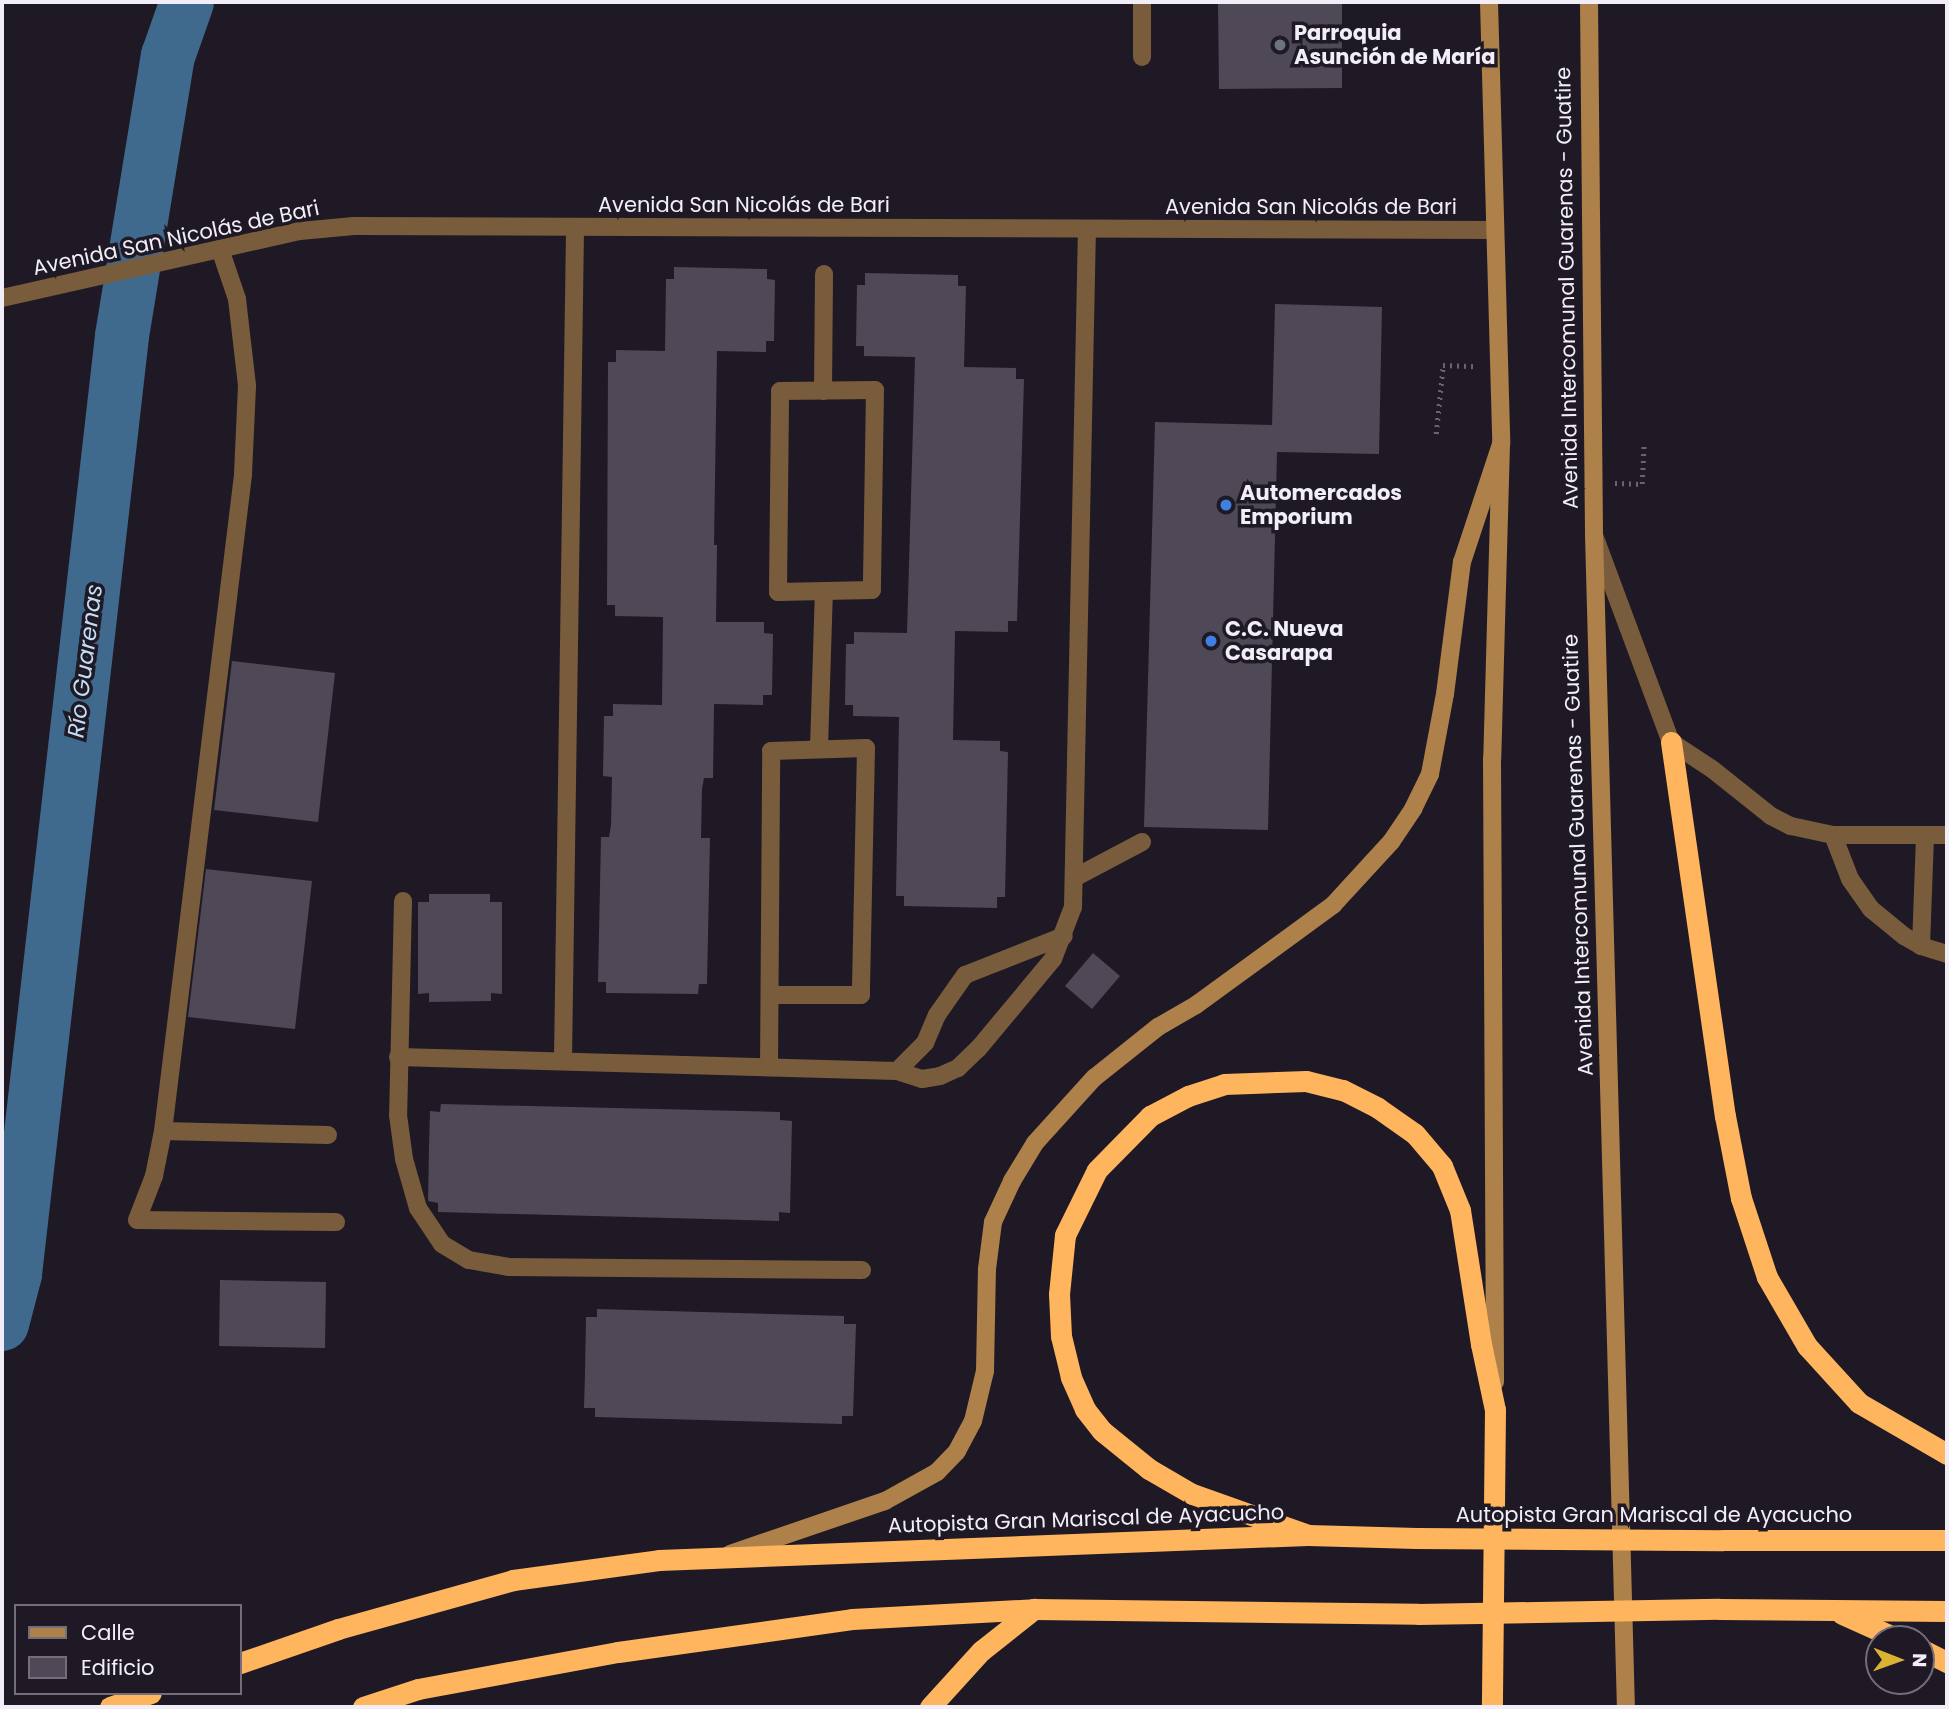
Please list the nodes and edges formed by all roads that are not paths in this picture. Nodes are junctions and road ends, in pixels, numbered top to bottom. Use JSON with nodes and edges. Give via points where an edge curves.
{"nodes":[{"id":1,"x":1142,"y":2,"type":"edge"},
{"id":2,"x":1489,"y":2,"type":"edge"},
{"id":3,"x":1589,"y":2,"type":"edge"},
{"id":4,"x":1142,"y":57,"type":"dead end"},
{"id":5,"x":575,"y":228,"type":"junction"},
{"id":6,"x":1087,"y":229,"type":"junction"},
{"id":7,"x":1494,"y":230,"type":"junction"},
{"id":8,"x":220,"y":248,"type":"junction"},
{"id":9,"x":824,"y":274,"type":"dead end"},
{"id":10,"x":2,"y":298,"type":"edge"},
{"id":11,"x":823,"y":391,"type":"junction"},
{"id":12,"x":1501,"y":444,"type":"junction"},
{"id":13,"x":1594,"y":535,"type":"junction"},
{"id":14,"x":824,"y":591,"type":"junction"},
{"id":15,"x":1671,"y":742,"type":"junction"},
{"id":16,"x":820,"y":748,"type":"junction"},
{"id":17,"x":1833,"y":835,"type":"junction"},
{"id":18,"x":1926,"y":835,"type":"junction"},
{"id":19,"x":1947,"y":835,"type":"edge"},
{"id":20,"x":1142,"y":842,"type":"dead end"},
{"id":21,"x":1074,"y":878,"type":"junction"},
{"id":22,"x":403,"y":901,"type":"dead end"},
{"id":23,"x":1064,"y":936,"type":"junction"},
{"id":24,"x":1921,"y":946,"type":"junction"},
{"id":25,"x":1947,"y":954,"type":"edge"},
{"id":26,"x":770,"y":995,"type":"junction"},
{"id":27,"x":398,"y":1057,"type":"junction"},
{"id":28,"x":563,"y":1059,"type":"junction"},
{"id":29,"x":769,"y":1067,"type":"junction"},
{"id":30,"x":897,"y":1071,"type":"junction"},
{"id":31,"x":163,"y":1131,"type":"junction"},
{"id":32,"x":328,"y":1135,"type":"dead end"},
{"id":33,"x":336,"y":1222,"type":"dead end"},
{"id":34,"x":862,"y":1270,"type":"dead end"},
{"id":35,"x":1495,"y":1410,"type":"junction"},
{"id":36,"x":1947,"y":1454,"type":"edge"},
{"id":37,"x":1308,"y":1535,"type":"junction"},
{"id":38,"x":1947,"y":1540,"type":"edge"},
{"id":39,"x":717,"y":1558,"type":"junction"},
{"id":40,"x":1034,"y":1609,"type":"junction"},
{"id":41,"x":1833,"y":1610,"type":"junction"},
{"id":42,"x":1947,"y":1611,"type":"edge"},
{"id":43,"x":1867,"y":1625,"type":"edge"},
{"id":44,"x":242,"y":1662,"type":"edge"},
{"id":45,"x":144,"y":1695,"type":"edge"},
{"id":46,"x":110,"y":1707,"type":"edge"},
{"id":47,"x":363,"y":1707,"type":"edge"},
{"id":48,"x":930,"y":1707,"type":"edge"},
{"id":49,"x":1492,"y":1707,"type":"edge"},
{"id":50,"x":1626,"y":1707,"type":"edge"}],
"edges":[{"from":1,"to":4,"type":"street"},
{"from":2,"to":7,"type":"main road"},
{"from":3,"to":13,"type":"main road","name":"Avenida Intercomunal Guarenas - Guatire"},
{"from":5,"to":6,"type":"street","name":"Avenida San Nicolás de Bari"},
{"from":5,"to":8,"type":"street","name":"Avenida San Nicolás de Bari","via":[[354,226],[300,231]]},
{"from":5,"to":28,"type":"street"},
{"from":6,"to":7,"type":"street","name":"Avenida San Nicolás de Bari"},
{"from":6,"to":21,"type":"street"},
{"from":7,"to":12,"type":"main road"},
{"from":8,"to":10,"type":"street","name":"Avenida San Nicolás de Bari"},
{"from":8,"to":31,"type":"street","via":[[237,299],[247,386],[243,475]]},
{"from":9,"to":11,"type":"street"},
{"from":11,"to":14,"type":"street","via":[[780,391],[778,592]]},
{"from":11,"to":14,"type":"street","via":[[875,390],[873,590]]},
{"from":12,"to":35,"type":"main road","via":[[1492,759]]},
{"from":12,"to":39,"type":"main road","via":[[1462,562],[1430,774],[1391,842],[1333,905],[1196,1005],[1158,1027],[1094,1078],[1035,1143],[993,1222],[985,1371],[973,1421],[957,1451],[937,1472],[885,1501]]},
{"from":13,"to":15,"type":"street"},
{"from":13,"to":50,"type":"main road","name":"Avenida Intercomunal Guarenas - Guatire"},
{"from":14,"to":16,"type":"street"},
{"from":15,"to":17,"type":"street","via":[[1771,816]]},
{"from":15,"to":36,"type":"highway","via":[[1725,1116],[1741,1198],[1767,1277],[1807,1346],[1859,1403]]},
{"from":16,"to":26,"type":"street","via":[[771,751]]},
{"from":16,"to":26,"type":"street","via":[[866,748],[861,995]]},
{"from":17,"to":18,"type":"street"},
{"from":17,"to":24,"type":"street","via":[[1860,894],[1884,921]]},
{"from":18,"to":19,"type":"street"},
{"from":18,"to":24,"type":"street"},
{"from":20,"to":21,"type":"street"},
{"from":21,"to":23,"type":"street","via":[[1073,906]]},
{"from":22,"to":27,"type":"street"},
{"from":23,"to":30,"type":"street","via":[[965,975],[937,1015],[925,1043]]},
{"from":23,"to":30,"type":"street","via":[[1038,978],[958,1068],[922,1079]]},
{"from":24,"to":25,"type":"street"},
{"from":26,"to":29,"type":"street"},
{"from":27,"to":28,"type":"street"},
{"from":27,"to":34,"type":"street","via":[[402,1148],[418,1208],[442,1244],[470,1261],[508,1267]]},
{"from":28,"to":29,"type":"street"},
{"from":29,"to":30,"type":"street"},
{"from":31,"to":32,"type":"street"},
{"from":31,"to":33,"type":"street","via":[[154,1176],[137,1220]]},
{"from":35,"to":37,"type":"highway","via":[[1460,1210],[1442,1166],[1415,1134],[1343,1090],[1306,1081],[1224,1084],[1150,1115],[1097,1170],[1065,1234],[1059,1294],[1061,1336],[1071,1377],[1085,1409],[1102,1431],[1149,1469],[1192,1494]]},
{"from":35,"to":49,"type":"highway"},
{"from":37,"to":38,"type":"highway","name":"Autopista Gran Mariscal de Ayacucho","bridge":true},
{"from":37,"to":39,"type":"highway","name":"Autopista Gran Mariscal de Ayacucho"},
{"from":39,"to":44,"type":"highway","name":"Autopista Gran Mariscal de Ayacucho","via":[[659,1560],[513,1580],[338,1629]]},
{"from":40,"to":41,"type":"highway","bridge":true,"via":[[1418,1614]]},
{"from":40,"to":47,"type":"highway","via":[[852,1619],[618,1652],[418,1689]]},
{"from":40,"to":48,"type":"highway","via":[[981,1651]]},
{"from":41,"to":42,"type":"highway"},
{"from":41,"to":43,"type":"highway"},
{"from":45,"to":46,"type":"highway"}]}
